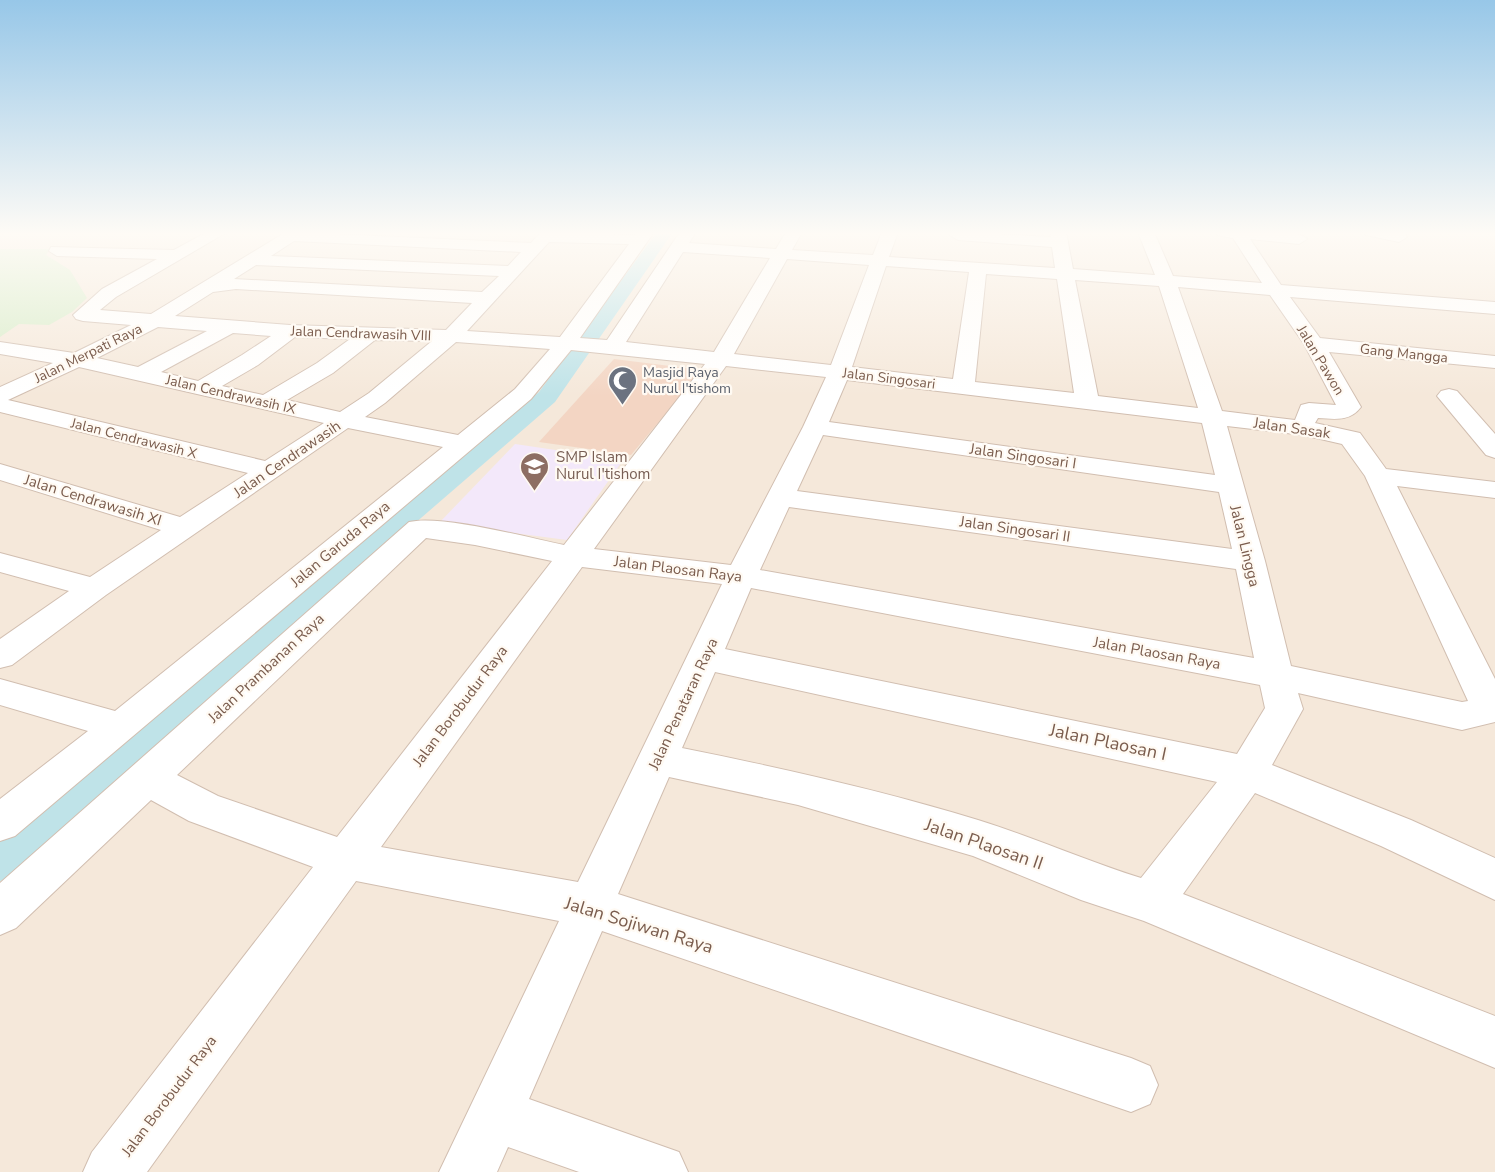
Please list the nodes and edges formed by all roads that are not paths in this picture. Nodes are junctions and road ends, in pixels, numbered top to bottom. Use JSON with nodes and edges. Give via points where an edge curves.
{"nodes":[{"id":1,"x":120,"y":287,"type":"edge"},
{"id":2,"x":207,"y":287,"type":"edge"},
{"id":3,"x":284,"y":287,"type":"edge"},
{"id":4,"x":497,"y":287,"type":"edge"},
{"id":5,"x":609,"y":287,"type":"edge"},
{"id":6,"x":650,"y":287,"type":"edge"},
{"id":7,"x":763,"y":287,"type":"edge"},
{"id":8,"x":870,"y":287,"type":"edge"},
{"id":9,"x":976,"y":287,"type":"edge"},
{"id":10,"x":1068,"y":287,"type":"edge"},
{"id":11,"x":1169,"y":287,"type":"edge"},
{"id":12,"x":1247,"y":287,"type":"edge"},
{"id":13,"x":1275,"y":289,"type":"junction"},
{"id":14,"x":486,"y":298,"type":"junction"},
{"id":15,"x":1495,"y":308,"type":"edge"},
{"id":16,"x":156,"y":320,"type":"junction"},
{"id":17,"x":230,"y":326,"type":"junction"},
{"id":18,"x":290,"y":331,"type":"junction"},
{"id":19,"x":370,"y":334,"type":"junction"},
{"id":20,"x":451,"y":336,"type":"junction"},
{"id":21,"x":572,"y":343,"type":"junction"},
{"id":22,"x":1314,"y":344,"type":"junction"},
{"id":23,"x":608,"y":346,"type":"junction"},
{"id":24,"x":0,"y":348,"type":"edge"},
{"id":25,"x":721,"y":358,"type":"junction"},
{"id":26,"x":78,"y":360,"type":"junction"},
{"id":27,"x":1495,"y":362,"type":"edge"},
{"id":28,"x":839,"y":372,"type":"junction"},
{"id":29,"x":142,"y":374,"type":"junction"},
{"id":30,"x":963,"y":387,"type":"junction"},
{"id":31,"x":202,"y":388,"type":"junction"},
{"id":32,"x":0,"y":395,"type":"edge"},
{"id":33,"x":1449,"y":396,"type":"dead end"},
{"id":34,"x":1087,"y":402,"type":"junction"},
{"id":35,"x":266,"y":403,"type":"junction"},
{"id":36,"x":0,"y":405,"type":"edge"},
{"id":37,"x":1212,"y":418,"type":"junction"},
{"id":38,"x":344,"y":420,"type":"junction"},
{"id":39,"x":815,"y":427,"type":"junction"},
{"id":40,"x":1303,"y":428,"type":"junction"},
{"id":41,"x":462,"y":443,"type":"junction"},
{"id":42,"x":1495,"y":450,"type":"edge"},
{"id":43,"x":269,"y":470,"type":"junction"},
{"id":44,"x":0,"y":472,"type":"edge"},
{"id":45,"x":1378,"y":476,"type":"junction"},
{"id":46,"x":1230,"y":485,"type":"junction"},
{"id":47,"x":1495,"y":490,"type":"edge"},
{"id":48,"x":780,"y":497,"type":"junction"},
{"id":49,"x":186,"y":528,"type":"junction"},
{"id":50,"x":570,"y":556,"type":"junction"},
{"id":51,"x":1250,"y":561,"type":"junction"},
{"id":52,"x":0,"y":562,"type":"edge"},
{"id":53,"x":741,"y":576,"type":"junction"},
{"id":54,"x":95,"y":588,"type":"junction"},
{"id":55,"x":0,"y":656,"type":"edge"},
{"id":56,"x":704,"y":657,"type":"junction"},
{"id":57,"x":1275,"y":675,"type":"junction"},
{"id":58,"x":0,"y":692,"type":"edge"},
{"id":59,"x":118,"y":729,"type":"junction"},
{"id":60,"x":658,"y":759,"type":"junction"},
{"id":61,"x":1247,"y":772,"type":"junction"},
{"id":62,"x":147,"y":778,"type":"junction"},
{"id":63,"x":0,"y":823,"type":"edge"},
{"id":64,"x":346,"y":860,"type":"junction"},
{"id":65,"x":1495,"y":880,"type":"edge"},
{"id":66,"x":1150,"y":902,"type":"junction"},
{"id":67,"x":590,"y":906,"type":"junction"},
{"id":68,"x":0,"y":913,"type":"edge"},
{"id":69,"x":1495,"y":1042,"type":"edge"},
{"id":70,"x":1131,"y":1085,"type":"dead end"},
{"id":71,"x":494,"y":1114,"type":"junction"},
{"id":72,"x":112,"y":1172,"type":"edge"},
{"id":73,"x":468,"y":1172,"type":"edge"},
{"id":74,"x":659,"y":1172,"type":"edge"}],
"edges":[{"from":1,"to":16,"type":"street","name":"Jalan Cendrawasih VIII","via":[[83,315]]},
{"from":2,"to":16,"type":"street","name":"Jalan Merpati Raya"},
{"from":3,"to":14,"type":"street"},
{"from":4,"to":14,"type":"street","name":"Jalan Cendrawasih"},
{"from":5,"to":21,"type":"street","name":"Jalan Garuda Raya"},
{"from":6,"to":23,"type":"street"},
{"from":7,"to":25,"type":"street","name":"Jalan Borobudur Raya"},
{"from":8,"to":28,"type":"street","name":"Jalan Penataran Raya"},
{"from":9,"to":30,"type":"street"},
{"from":10,"to":34,"type":"street"},
{"from":11,"to":37,"type":"street","name":"Jalan Lingga"},
{"from":12,"to":13,"type":"street"},
{"from":13,"to":15,"type":"street"},
{"from":13,"to":22,"type":"street","name":"Jalan Pawon"},
{"from":14,"to":20,"type":"street","name":"Jalan Cendrawasih"},
{"from":16,"to":17,"type":"street","name":"Jalan Cendrawasih VIII"},
{"from":16,"to":26,"type":"street","name":"Jalan Merpati Raya"},
{"from":17,"to":18,"type":"street","name":"Jalan Cendrawasih VIII"},
{"from":17,"to":29,"type":"street"},
{"from":18,"to":19,"type":"street","name":"Jalan Cendrawasih VIII"},
{"from":18,"to":31,"type":"street"},
{"from":19,"to":20,"type":"street","name":"Jalan Cendrawasih VIII"},
{"from":19,"to":35,"type":"street","via":[[325,368]]},
{"from":20,"to":21,"type":"street","name":"Jalan Cendrawasih VIII"},
{"from":20,"to":38,"type":"street","name":"Jalan Cendrawasih","via":[[377,398]]},
{"from":21,"to":23,"type":"street","name":"Jalan Singosari"},
{"from":21,"to":41,"type":"street","name":"Jalan Garuda Raya","via":[[523,394]]},
{"from":22,"to":27,"type":"street","name":"Gang Mangga"},
{"from":22,"to":40,"type":"street","name":"Jalan Pawon","via":[[1349,407],[1340,412],[1309,410]]},
{"from":23,"to":25,"type":"street","name":"Jalan Singosari"},
{"from":24,"to":26,"type":"street","name":"Jalan Cendrawasih IX"},
{"from":25,"to":28,"type":"street","name":"Jalan Singosari"},
{"from":25,"to":50,"type":"street","name":"Jalan Borobudur Raya"},
{"from":26,"to":29,"type":"street","name":"Jalan Cendrawasih IX"},
{"from":26,"to":32,"type":"street","name":"Jalan Merpati Raya"},
{"from":28,"to":30,"type":"street","name":"Jalan Singosari"},
{"from":28,"to":39,"type":"street","name":"Jalan Penataran Raya"},
{"from":29,"to":31,"type":"street","name":"Jalan Cendrawasih IX"},
{"from":30,"to":34,"type":"street","name":"Jalan Singosari"},
{"from":31,"to":35,"type":"street","name":"Jalan Cendrawasih IX"},
{"from":33,"to":42,"type":"street"},
{"from":34,"to":37,"type":"street","name":"Jalan Singosari"},
{"from":35,"to":38,"type":"street","name":"Jalan Cendrawasih IX"},
{"from":36,"to":43,"type":"street","name":"Jalan Cendrawasih X"},
{"from":37,"to":40,"type":"street","name":"Jalan Sasak"},
{"from":37,"to":46,"type":"street","name":"Jalan Lingga"},
{"from":38,"to":41,"type":"street","name":"Jalan Cendrawasih IX"},
{"from":38,"to":43,"type":"street","name":"Jalan Cendrawasih"},
{"from":39,"to":46,"type":"street","name":"Jalan Singosari I"},
{"from":39,"to":48,"type":"street","name":"Jalan Penataran Raya"},
{"from":40,"to":45,"type":"street","name":"Jalan Sasak","via":[[1351,438]]},
{"from":41,"to":59,"type":"street","name":"Jalan Garuda Raya"},
{"from":43,"to":49,"type":"street","name":"Jalan Cendrawasih"},
{"from":44,"to":49,"type":"street","name":"Jalan Cendrawasih XI"},
{"from":45,"to":47,"type":"street"},
{"from":45,"to":57,"type":"street","name":"Jalan Plaosan Raya","via":[[1487,699],[1482,712],[1462,716]]},
{"from":46,"to":51,"type":"street","name":"Jalan Lingga"},
{"from":48,"to":51,"type":"street","name":"Jalan Singosari II"},
{"from":48,"to":53,"type":"street","name":"Jalan Penataran Raya"},
{"from":49,"to":54,"type":"street","name":"Jalan Cendrawasih"},
{"from":50,"to":53,"type":"street","name":"Jalan Plaosan Raya"},
{"from":50,"to":62,"type":"street","name":"Jalan Prambanan Raya","via":[[419,528]]},
{"from":50,"to":64,"type":"street","name":"Jalan Borobudur Raya"},
{"from":51,"to":57,"type":"street","name":"Jalan Lingga"},
{"from":52,"to":54,"type":"street"},
{"from":53,"to":56,"type":"street","name":"Jalan Penataran Raya"},
{"from":53,"to":57,"type":"street","name":"Jalan Plaosan Raya"},
{"from":54,"to":55,"type":"street","name":"Jalan Cendrawasih"},
{"from":56,"to":60,"type":"street","name":"Jalan Penataran Raya"},
{"from":56,"to":61,"type":"street","name":"Jalan Plaosan I"},
{"from":57,"to":61,"type":"street","name":"Jalan Lingga","via":[[1284,709]]},
{"from":58,"to":59,"type":"street"},
{"from":59,"to":63,"type":"street","name":"Jalan Garuda Raya"},
{"from":60,"to":66,"type":"street","name":"Jalan Plaosan II","via":[[798,788],[979,839]]},
{"from":60,"to":67,"type":"street","name":"Jalan Penataran Raya"},
{"from":61,"to":65,"type":"street","name":"Jalan Plaosan I","via":[[1396,832]]},
{"from":61,"to":66,"type":"street"},
{"from":62,"to":64,"type":"street","name":"Jalan Sojiwan Raya","via":[[204,809]]},
{"from":62,"to":68,"type":"street","name":"Jalan Prambanan Raya"},
{"from":64,"to":67,"type":"street","name":"Jalan Sojiwan Raya"},
{"from":64,"to":72,"type":"street","name":"Jalan Borobudur Raya"},
{"from":66,"to":69,"type":"street","name":"Jalan Plaosan II"},
{"from":67,"to":70,"type":"street","name":"Jalan Sojiwan Raya"},
{"from":67,"to":71,"type":"street","name":"Jalan Penataran Raya"},
{"from":71,"to":73,"type":"street","name":"Jalan Penataran Raya"},
{"from":71,"to":74,"type":"street"}]}
